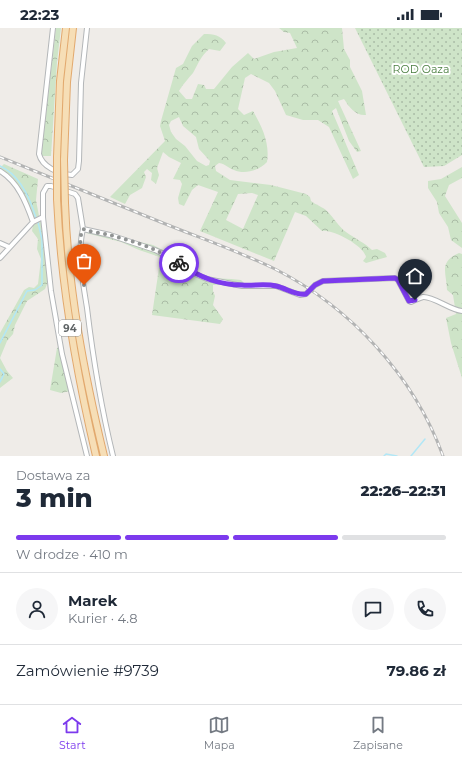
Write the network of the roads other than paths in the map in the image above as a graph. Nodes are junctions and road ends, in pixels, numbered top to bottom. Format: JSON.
{"nodes":[{"id":1,"x":53,"y":28,"type":"edge"},
{"id":2,"x":66,"y":28,"type":"edge"},
{"id":3,"x":73,"y":28,"type":"edge"},
{"id":4,"x":88,"y":28,"type":"edge"},
{"id":5,"x":0,"y":171,"type":"edge"},
{"id":6,"x":43,"y":217,"type":"junction"},
{"id":7,"x":33,"y":222,"type":"junction"},
{"id":8,"x":83,"y":229,"type":"junction"},
{"id":9,"x":0,"y":243,"type":"edge"},
{"id":10,"x":9,"y":247,"type":"junction"},
{"id":11,"x":0,"y":258,"type":"edge"},
{"id":12,"x":462,"y":311,"type":"edge"},
{"id":13,"x":87,"y":456,"type":"edge"},
{"id":14,"x":96,"y":456,"type":"edge"},
{"id":15,"x":104,"y":456,"type":"edge"},
{"id":16,"x":113,"y":456,"type":"edge"}],
"edges":[{"from":1,"to":4,"type":"street"},
{"from":2,"to":14,"type":"main road","number":"94","bridge":true},
{"from":3,"to":15,"type":"main road","number":"94","bridge":true},
{"from":5,"to":7,"type":"street"},
{"from":6,"to":7,"type":"street"},
{"from":6,"to":8,"type":"street"},
{"from":6,"to":13,"type":"street"},
{"from":7,"to":10,"type":"street"},
{"from":8,"to":12,"type":"street"},
{"from":8,"to":16,"type":"street"},
{"from":9,"to":10,"type":"street"},
{"from":10,"to":11,"type":"street"}]}
